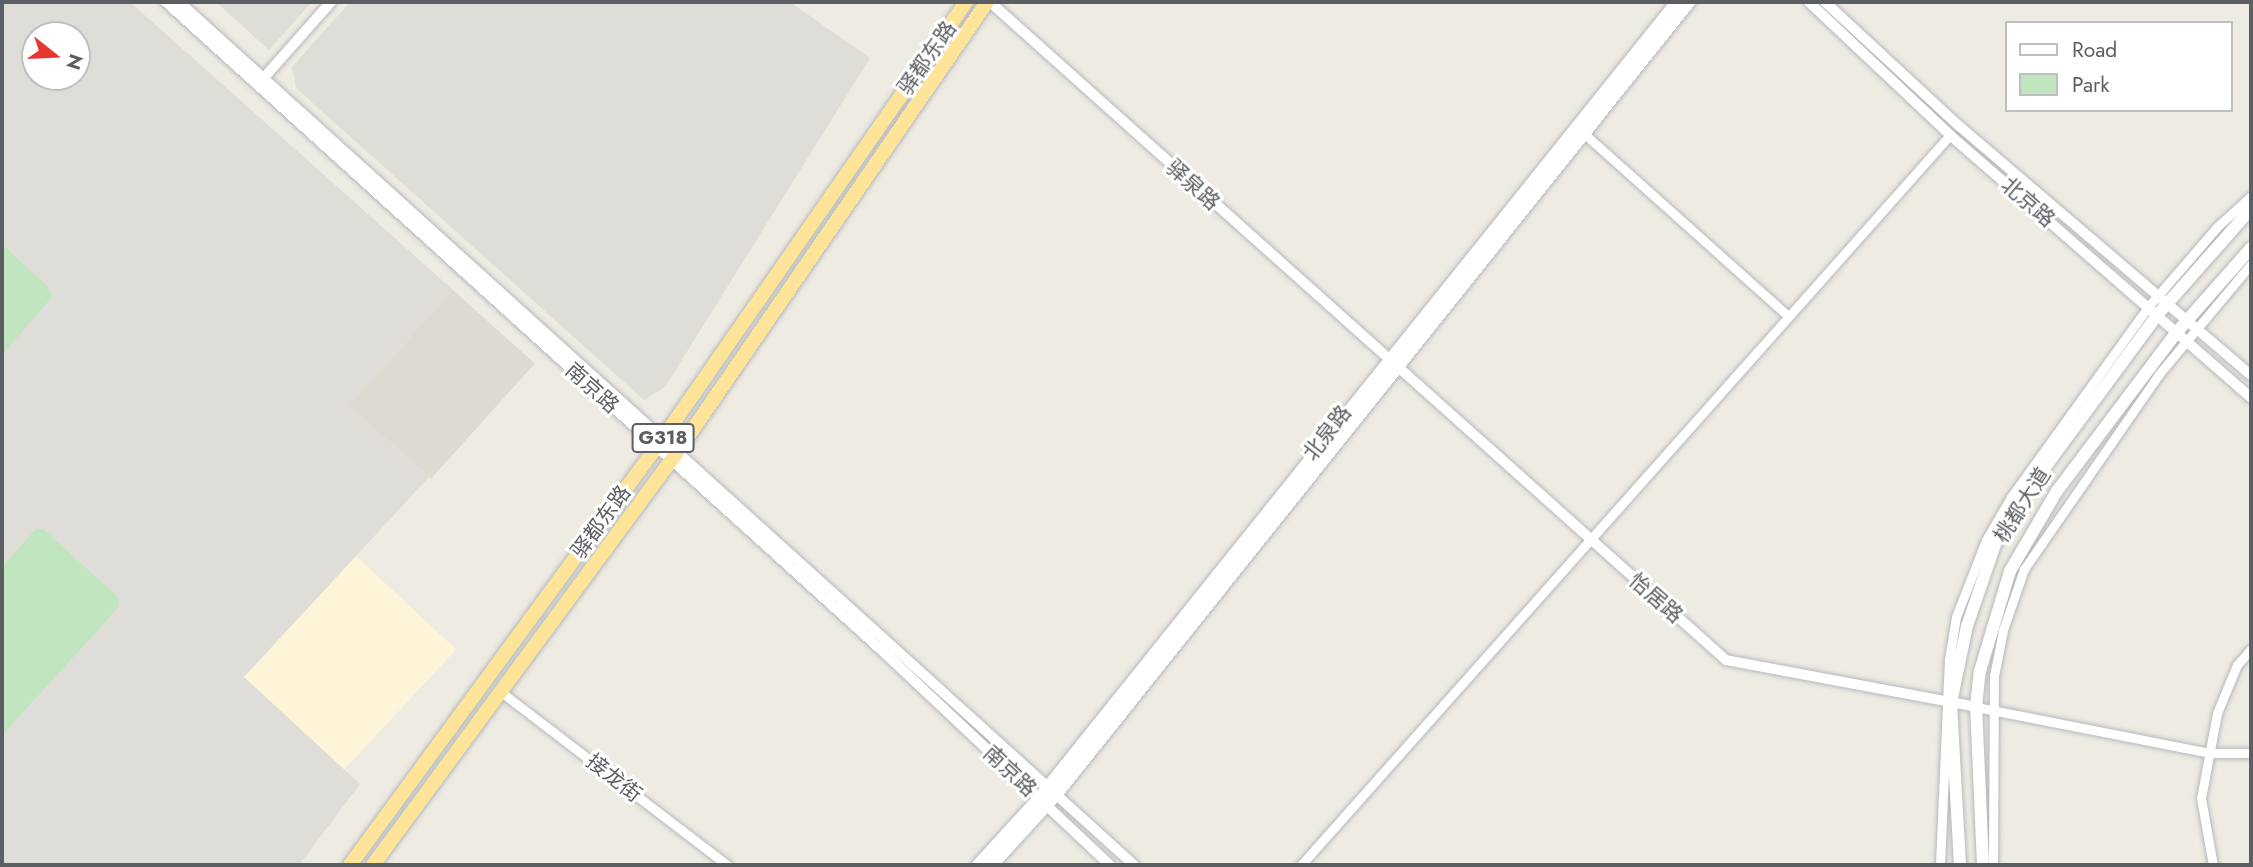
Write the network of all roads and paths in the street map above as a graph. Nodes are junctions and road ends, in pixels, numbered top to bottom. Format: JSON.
{"nodes":[{"id":1,"x":166,"y":2,"type":"edge"},
{"id":2,"x":179,"y":2,"type":"edge"},
{"id":3,"x":331,"y":2,"type":"edge"},
{"id":4,"x":966,"y":2,"type":"edge"},
{"id":5,"x":988,"y":2,"type":"edge"},
{"id":6,"x":1677,"y":2,"type":"edge"},
{"id":7,"x":1689,"y":2,"type":"edge"},
{"id":8,"x":1809,"y":2,"type":"edge"},
{"id":9,"x":1825,"y":2,"type":"edge"},
{"id":10,"x":261,"y":81,"type":"junction"},
{"id":11,"x":1580,"y":130,"type":"junction"},
{"id":12,"x":1950,"y":135,"type":"junction"},
{"id":13,"x":2251,"y":196,"type":"edge"},
{"id":14,"x":2251,"y":209,"type":"edge"},
{"id":15,"x":2251,"y":248,"type":"edge"},
{"id":16,"x":2251,"y":264,"type":"edge"},
{"id":17,"x":2157,"y":305,"type":"junction"},
{"id":18,"x":1788,"y":316,"type":"junction"},
{"id":19,"x":2192,"y":323,"type":"junction"},
{"id":20,"x":2181,"y":336,"type":"junction"},
{"id":21,"x":1391,"y":363,"type":"junction"},
{"id":22,"x":2251,"y":375,"type":"edge"},
{"id":23,"x":2251,"y":398,"type":"edge"},
{"id":24,"x":660,"y":442,"type":"junction"},
{"id":25,"x":675,"y":455,"type":"junction"},
{"id":26,"x":1588,"y":539,"type":"junction"},
{"id":27,"x":2251,"y":649,"type":"edge"},
{"id":28,"x":501,"y":692,"type":"junction"},
{"id":29,"x":1948,"y":703,"type":"junction"},
{"id":30,"x":1976,"y":707,"type":"junction"},
{"id":31,"x":1990,"y":710,"type":"junction"},
{"id":32,"x":2210,"y":752,"type":"junction"},
{"id":33,"x":2251,"y":753,"type":"edge"},
{"id":34,"x":1052,"y":791,"type":"junction"},
{"id":35,"x":1043,"y":802,"type":"junction"},
{"id":36,"x":350,"y":865,"type":"edge"},
{"id":37,"x":373,"y":865,"type":"edge"},
{"id":38,"x":727,"y":865,"type":"edge"},
{"id":39,"x":978,"y":865,"type":"edge"},
{"id":40,"x":992,"y":865,"type":"edge"},
{"id":41,"x":1110,"y":865,"type":"edge"},
{"id":42,"x":1134,"y":865,"type":"edge"},
{"id":43,"x":1301,"y":865,"type":"edge"},
{"id":44,"x":1940,"y":865,"type":"edge"},
{"id":45,"x":1960,"y":865,"type":"edge"},
{"id":46,"x":1983,"y":865,"type":"edge"},
{"id":47,"x":1993,"y":865,"type":"edge"},
{"id":48,"x":2213,"y":865,"type":"edge"}],
"edges":[{"from":1,"to":10,"type":"street"},
{"from":2,"to":10,"type":"street"},
{"from":3,"to":10,"type":"street"},
{"from":4,"to":24,"type":"highway","name":"驿都东路","number":"G318"},
{"from":5,"to":21,"type":"street","name":"驿泉路"},
{"from":5,"to":25,"type":"highway","name":"驿都东路","number":"G318"},
{"from":6,"to":11,"type":"main road","name":"北泉路"},
{"from":7,"to":11,"type":"main road","name":"北泉路"},
{"from":8,"to":12,"type":"street","name":"北京路"},
{"from":9,"to":17,"type":"street","name":"北京路"},
{"from":10,"to":24,"type":"street","name":"南京路"},
{"from":11,"to":18,"type":"street"},
{"from":11,"to":21,"type":"main road","name":"北泉路"},
{"from":12,"to":17,"type":"street","name":"北京路"},
{"from":12,"to":18,"type":"street"},
{"from":13,"to":17,"type":"street"},
{"from":14,"to":17,"type":"main road","name":"桃都大道"},
{"from":15,"to":19,"type":"main road","name":"桃都大道"},
{"from":16,"to":19,"type":"street"},
{"from":17,"to":19,"type":"street","name":"北京路"},
{"from":17,"to":20,"type":"street","name":"北京路"},
{"from":17,"to":29,"type":"main road","name":"桃都大道"},
{"from":18,"to":26,"type":"street"},
{"from":19,"to":20,"type":"main road","name":"桃都大道"},
{"from":19,"to":22,"type":"street","name":"北京路"},
{"from":20,"to":23,"type":"street","name":"北京路"},
{"from":20,"to":30,"type":"main road","name":"桃都大道"},
{"from":20,"to":31,"type":"street"},
{"from":21,"to":26,"type":"street","name":"怡居路"},
{"from":21,"to":34,"type":"main road","name":"北泉路"},
{"from":24,"to":25,"type":"street","name":"南京路"},
{"from":24,"to":36,"type":"highway","name":"驿都东路","number":"G318"},
{"from":25,"to":28,"type":"highway","name":"驿都东路","number":"G318"},
{"from":25,"to":34,"type":"street"},
{"from":25,"to":35,"type":"street","name":"南京路"},
{"from":26,"to":29,"type":"street","name":"怡居路"},
{"from":26,"to":43,"type":"street"},
{"from":27,"to":32,"type":"street"},
{"from":28,"to":37,"type":"highway","name":"驿都东路","number":"G318"},
{"from":28,"to":38,"type":"street","name":"接龙街"},
{"from":29,"to":30,"type":"street","name":"怡居路"},
{"from":29,"to":44,"type":"street"},
{"from":29,"to":45,"type":"main road","name":"桃都大道"},
{"from":30,"to":31,"type":"street"},
{"from":30,"to":46,"type":"main road","name":"桃都大道"},
{"from":31,"to":32,"type":"street"},
{"from":31,"to":47,"type":"street"},
{"from":32,"to":33,"type":"street"},
{"from":32,"to":48,"type":"street"},
{"from":34,"to":35,"type":"main road","name":"北泉路"},
{"from":34,"to":42,"type":"street"},
{"from":35,"to":39,"type":"main road","name":"北泉路"},
{"from":35,"to":40,"type":"main road","name":"北泉路"},
{"from":35,"to":41,"type":"street","name":"南京路"}]}
